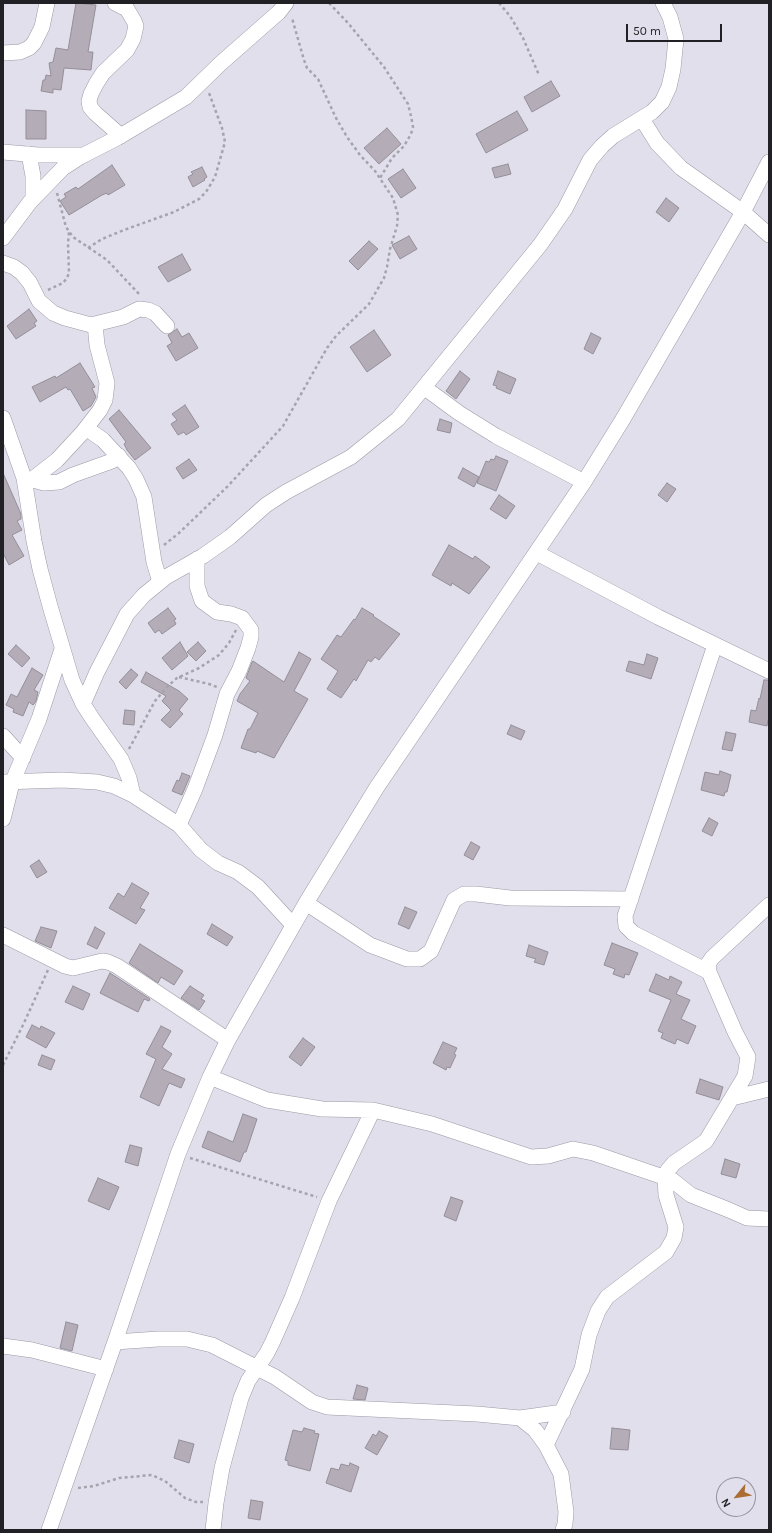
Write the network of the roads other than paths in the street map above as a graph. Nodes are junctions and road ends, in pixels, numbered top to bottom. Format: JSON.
{"nodes":[{"id":1,"x":47,"y":3,"type":"edge"},
{"id":2,"x":115,"y":3,"type":"edge"},
{"id":3,"x":286,"y":3,"type":"edge"},
{"id":4,"x":664,"y":3,"type":"edge"},
{"id":5,"x":3,"y":53,"type":"edge"},
{"id":6,"x":642,"y":119,"type":"junction"},
{"id":7,"x":121,"y":136,"type":"junction"},
{"id":8,"x":3,"y":152,"type":"edge"},
{"id":9,"x":29,"y":154,"type":"junction"},
{"id":10,"x":84,"y":155,"type":"junction"},
{"id":11,"x":769,"y":162,"type":"edge"},
{"id":12,"x":33,"y":199,"type":"junction"},
{"id":13,"x":743,"y":212,"type":"junction"},
{"id":14,"x":769,"y":235,"type":"edge"},
{"id":15,"x":3,"y":238,"type":"edge"},
{"id":16,"x":3,"y":263,"type":"edge"},
{"id":17,"x":95,"y":324,"type":"junction"},
{"id":18,"x":167,"y":326,"type":"dead end"},
{"id":19,"x":424,"y":388,"type":"junction"},
{"id":20,"x":3,"y":418,"type":"edge"},
{"id":21,"x":86,"y":428,"type":"junction"},
{"id":22,"x":119,"y":456,"type":"junction"},
{"id":23,"x":29,"y":482,"type":"junction"},
{"id":24,"x":584,"y":482,"type":"junction"},
{"id":25,"x":537,"y":554,"type":"junction"},
{"id":26,"x":197,"y":560,"type":"junction"},
{"id":27,"x":160,"y":582,"type":"junction"},
{"id":28,"x":715,"y":645,"type":"junction"},
{"id":29,"x":62,"y":649,"type":"junction"},
{"id":30,"x":769,"y":671,"type":"edge"},
{"id":31,"x":83,"y":704,"type":"junction"},
{"id":32,"x":3,"y":736,"type":"edge"},
{"id":33,"x":22,"y":758,"type":"junction"},
{"id":34,"x":7,"y":782,"type":"edge"},
{"id":35,"x":133,"y":794,"type":"junction"},
{"id":36,"x":3,"y":819,"type":"edge"},
{"id":37,"x":179,"y":825,"type":"junction"},
{"id":38,"x":631,"y":899,"type":"junction"},
{"id":39,"x":306,"y":902,"type":"junction"},
{"id":40,"x":769,"y":905,"type":"edge"},
{"id":41,"x":293,"y":925,"type":"junction"},
{"id":42,"x":3,"y":935,"type":"edge"},
{"id":43,"x":709,"y":972,"type":"junction"},
{"id":44,"x":228,"y":1040,"type":"junction"},
{"id":45,"x":210,"y":1077,"type":"junction"},
{"id":46,"x":769,"y":1089,"type":"edge"},
{"id":47,"x":732,"y":1098,"type":"junction"},
{"id":48,"x":373,"y":1110,"type":"junction"},
{"id":49,"x":665,"y":1178,"type":"junction"},
{"id":50,"x":769,"y":1219,"type":"edge"},
{"id":51,"x":115,"y":1342,"type":"junction"},
{"id":52,"x":3,"y":1346,"type":"edge"},
{"id":53,"x":257,"y":1367,"type":"junction"},
{"id":54,"x":106,"y":1369,"type":"junction"},
{"id":55,"x":563,"y":1412,"type":"junction"},
{"id":56,"x":520,"y":1418,"type":"junction"},
{"id":57,"x":546,"y":1445,"type":"junction"},
{"id":58,"x":49,"y":1530,"type":"edge"},
{"id":59,"x":213,"y":1530,"type":"edge"},
{"id":60,"x":563,"y":1530,"type":"edge"}],
"edges":[{"from":1,"to":5,"type":"street"},
{"from":2,"to":7,"type":"street"},
{"from":3,"to":7,"type":"street"},
{"from":4,"to":6,"type":"street"},
{"from":6,"to":13,"type":"street"},
{"from":6,"to":19,"type":"street"},
{"from":7,"to":10,"type":"street"},
{"from":8,"to":9,"type":"street"},
{"from":9,"to":10,"type":"street"},
{"from":9,"to":12,"type":"street"},
{"from":10,"to":12,"type":"street"},
{"from":11,"to":13,"type":"street"},
{"from":12,"to":15,"type":"street"},
{"from":13,"to":14,"type":"street"},
{"from":13,"to":24,"type":"street"},
{"from":16,"to":17,"type":"street"},
{"from":17,"to":18,"type":"street"},
{"from":17,"to":21,"type":"street"},
{"from":19,"to":24,"type":"street"},
{"from":19,"to":26,"type":"street"},
{"from":20,"to":23,"type":"street"},
{"from":21,"to":22,"type":"street"},
{"from":21,"to":23,"type":"street"},
{"from":22,"to":23,"type":"street"},
{"from":22,"to":27,"type":"street"},
{"from":23,"to":29,"type":"street"},
{"from":24,"to":25,"type":"street"},
{"from":25,"to":28,"type":"street"},
{"from":25,"to":39,"type":"street"},
{"from":26,"to":27,"type":"street"},
{"from":26,"to":37,"type":"street"},
{"from":27,"to":31,"type":"street"},
{"from":28,"to":30,"type":"street"},
{"from":28,"to":38,"type":"street"},
{"from":29,"to":31,"type":"street"},
{"from":29,"to":33,"type":"street"},
{"from":31,"to":35,"type":"street"},
{"from":32,"to":33,"type":"street"},
{"from":33,"to":34,"type":"street"},
{"from":34,"to":35,"type":"street"},
{"from":34,"to":36,"type":"street"},
{"from":35,"to":37,"type":"street"},
{"from":37,"to":41,"type":"street"},
{"from":38,"to":39,"type":"street"},
{"from":38,"to":43,"type":"street"},
{"from":39,"to":41,"type":"street"},
{"from":40,"to":43,"type":"street"},
{"from":41,"to":44,"type":"street"},
{"from":42,"to":44,"type":"street"},
{"from":43,"to":47,"type":"street"},
{"from":44,"to":45,"type":"street"},
{"from":45,"to":48,"type":"street"},
{"from":45,"to":51,"type":"street"},
{"from":46,"to":47,"type":"street"},
{"from":47,"to":49,"type":"street"},
{"from":48,"to":49,"type":"street"},
{"from":48,"to":53,"type":"street"},
{"from":49,"to":50,"type":"street"},
{"from":49,"to":55,"type":"street"},
{"from":51,"to":53,"type":"street"},
{"from":51,"to":54,"type":"street"},
{"from":52,"to":54,"type":"street"},
{"from":53,"to":56,"type":"street"},
{"from":53,"to":59,"type":"street"},
{"from":54,"to":58,"type":"street"},
{"from":55,"to":56,"type":"street"},
{"from":55,"to":57,"type":"street"},
{"from":56,"to":57,"type":"street"},
{"from":57,"to":60,"type":"street"}]}
